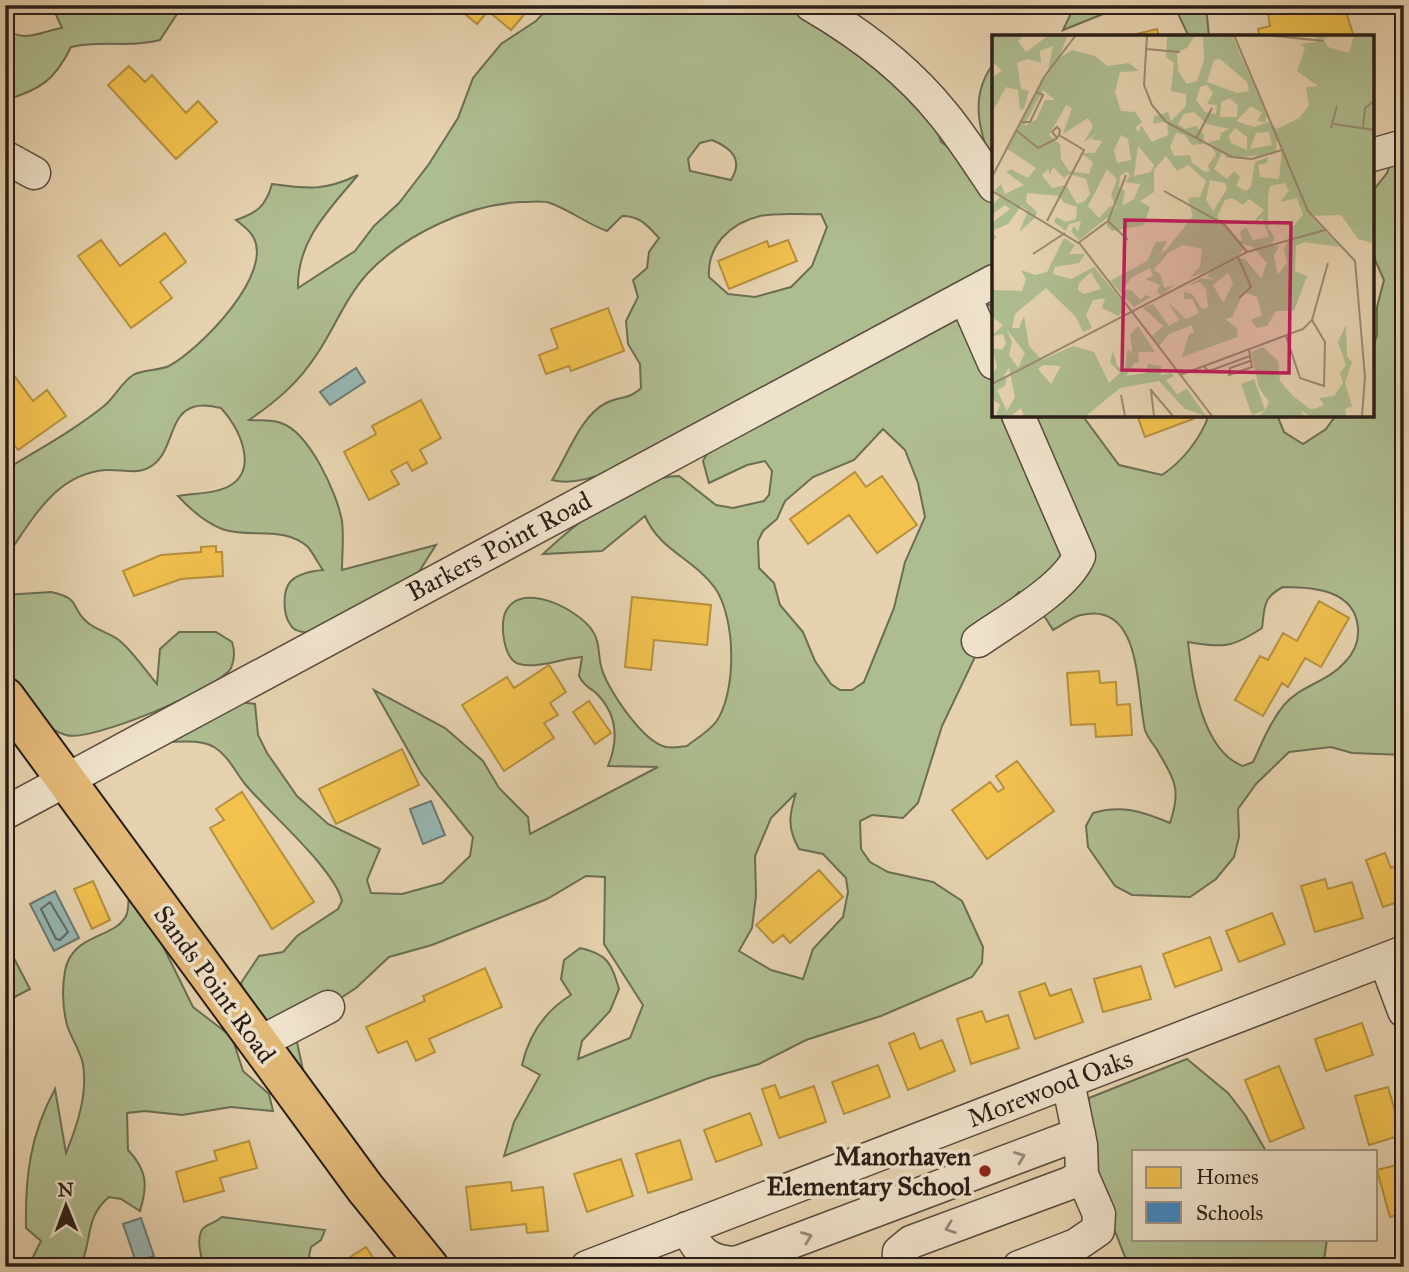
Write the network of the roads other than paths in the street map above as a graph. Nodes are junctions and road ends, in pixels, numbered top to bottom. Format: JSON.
{"nodes":[{"id":1,"x":811,"y":5,"type":"edge"},
{"id":2,"x":1404,"y":146,"type":"edge"},
{"id":3,"x":1374,"y":154,"type":"edge"},
{"id":4,"x":5,"y":157,"type":"edge"},
{"id":5,"x":34,"y":173,"type":"dead end"},
{"id":6,"x":992,"y":183,"type":"edge"},
{"id":7,"x":992,"y":282,"type":"edge"},
{"id":8,"x":965,"y":297,"type":"junction"},
{"id":9,"x":992,"y":358,"type":"edge"},
{"id":10,"x":1018,"y":416,"type":"edge"},
{"id":11,"x":978,"y":641,"type":"dead end"},
{"id":12,"x":5,"y":697,"type":"edge"},
{"id":13,"x":66,"y":780,"type":"junction"},
{"id":14,"x":5,"y":813,"type":"edge"},
{"id":15,"x":1394,"y":956,"type":"edge"},
{"id":16,"x":328,"y":1007,"type":"dead end"},
{"id":17,"x":1404,"y":1011,"type":"edge"},
{"id":18,"x":259,"y":1043,"type":"junction"},
{"id":19,"x":1068,"y":1082,"type":"junction"},
{"id":20,"x":1079,"y":1134,"type":"junction"},
{"id":21,"x":1082,"y":1175,"type":"junction"},
{"id":22,"x":822,"y":1176,"type":"junction"},
{"id":23,"x":841,"y":1225,"type":"junction"},
{"id":24,"x":687,"y":1228,"type":"junction"},
{"id":25,"x":617,"y":1259,"type":"edge"},
{"id":26,"x":429,"y":1267,"type":"edge"},
{"id":27,"x":587,"y":1267,"type":"edge"},
{"id":28,"x":898,"y":1267,"type":"edge"},
{"id":29,"x":1019,"y":1267,"type":"edge"}],
"edges":[{"from":1,"to":6,"type":"street"},
{"from":2,"to":3,"type":"street"},
{"from":4,"to":5,"type":"street"},
{"from":7,"to":8,"type":"street","name":"Barkers Point Road"},
{"from":8,"to":9,"type":"street"},
{"from":8,"to":13,"type":"street","name":"Barkers Point Road"},
{"from":10,"to":11,"type":"street"},
{"from":12,"to":13,"type":"main road","name":"Sands Point Road"},
{"from":13,"to":14,"type":"street","name":"Barkers Point Road"},
{"from":13,"to":18,"type":"main road","name":"Sands Point Road"},
{"from":15,"to":17,"type":"street","name":"Morewood Oaks"},
{"from":15,"to":19,"type":"street","name":"Morewood Oaks"},
{"from":16,"to":18,"type":"street"},
{"from":18,"to":26,"type":"main road","name":"Sands Point Road"},
{"from":19,"to":20,"type":"street"},
{"from":19,"to":22,"type":"street","name":"Morewood Oaks"},
{"from":20,"to":21,"type":"street"},
{"from":23,"to":20,"type":"street","one_way":true},
{"from":21,"to":28,"type":"street","one_way":true},
{"from":21,"to":29,"type":"street"},
{"from":22,"to":23,"type":"street"},
{"from":22,"to":24,"type":"street","name":"Morewood Oaks"},
{"from":24,"to":23,"type":"street","one_way":true},
{"from":24,"to":25,"type":"street","name":"Morewood Oaks"},
{"from":25,"to":27,"type":"street","name":"Morewood Oaks"}]}
